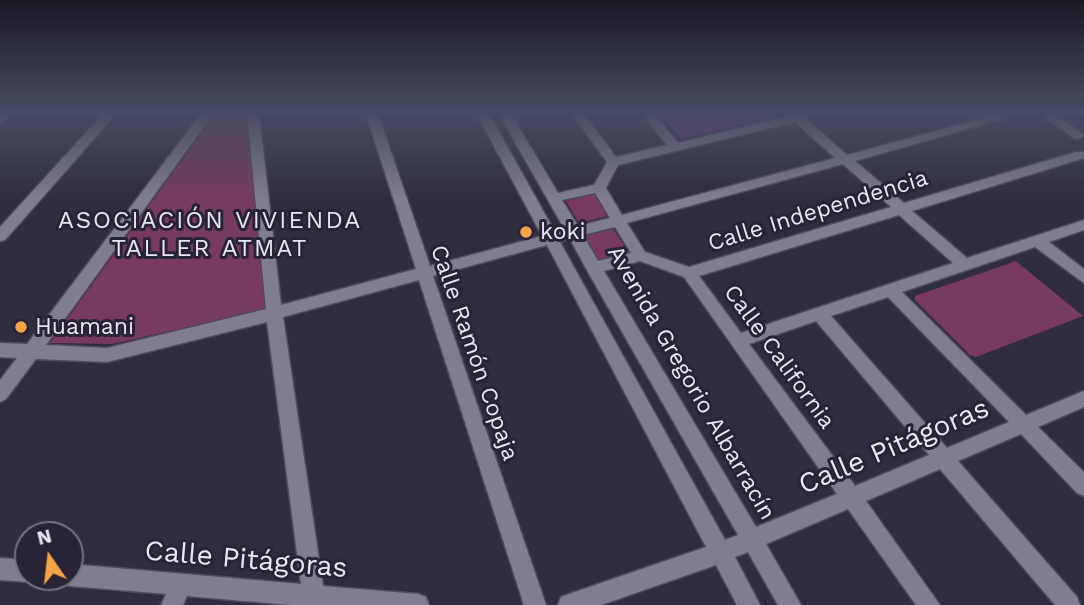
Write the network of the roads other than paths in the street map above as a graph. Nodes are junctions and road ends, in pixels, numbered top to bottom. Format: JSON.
{"nodes":[{"id":1,"x":85,"y":142,"type":"edge"},
{"id":2,"x":187,"y":142,"type":"edge"},
{"id":3,"x":256,"y":142,"type":"edge"},
{"id":4,"x":381,"y":142,"type":"edge"},
{"id":5,"x":498,"y":142,"type":"edge"},
{"id":6,"x":521,"y":142,"type":"edge"},
{"id":7,"x":599,"y":142,"type":"edge"},
{"id":8,"x":671,"y":142,"type":"edge"},
{"id":9,"x":693,"y":142,"type":"edge"},
{"id":10,"x":826,"y":142,"type":"edge"},
{"id":11,"x":910,"y":142,"type":"edge"},
{"id":12,"x":675,"y":147,"type":"junction"},
{"id":13,"x":1082,"y":156,"type":"edge"},
{"id":14,"x":844,"y":160,"type":"junction"},
{"id":15,"x":613,"y":162,"type":"junction"},
{"id":16,"x":599,"y":188,"type":"junction"},
{"id":17,"x":553,"y":198,"type":"junction"},
{"id":18,"x":904,"y":210,"type":"junction"},
{"id":19,"x":618,"y":220,"type":"junction"},
{"id":20,"x":1084,"y":225,"type":"edge"},
{"id":21,"x":573,"y":232,"type":"junction"},
{"id":22,"x":0,"y":236,"type":"edge"},
{"id":23,"x":550,"y":238,"type":"junction"},
{"id":24,"x":1038,"y":241,"type":"junction"},
{"id":25,"x":640,"y":256,"type":"junction"},
{"id":26,"x":965,"y":265,"type":"junction"},
{"id":27,"x":593,"y":268,"type":"junction"},
{"id":28,"x":422,"y":272,"type":"junction"},
{"id":29,"x":689,"y":273,"type":"junction"},
{"id":30,"x":1084,"y":277,"type":"edge"},
{"id":31,"x":891,"y":290,"type":"junction"},
{"id":32,"x":274,"y":314,"type":"junction"},
{"id":33,"x":820,"y":314,"type":"junction"},
{"id":34,"x":737,"y":341,"type":"junction"},
{"id":35,"x":0,"y":350,"type":"edge"},
{"id":36,"x":29,"y":353,"type":"junction"},
{"id":37,"x":0,"y":394,"type":"edge"},
{"id":38,"x":1084,"y":399,"type":"edge"},
{"id":39,"x":1023,"y":424,"type":"junction"},
{"id":40,"x":944,"y":458,"type":"junction"},
{"id":41,"x":1084,"y":486,"type":"edge"},
{"id":42,"x":849,"y":498,"type":"junction"},
{"id":43,"x":751,"y":540,"type":"junction"},
{"id":44,"x":720,"y":553,"type":"junction"},
{"id":45,"x":84,"y":578,"type":"edge"},
{"id":46,"x":177,"y":595,"type":"edge"},
{"id":47,"x":314,"y":596,"type":"junction"},
{"id":48,"x":418,"y":605,"type":"edge"},
{"id":49,"x":536,"y":605,"type":"edge"},
{"id":50,"x":569,"y":605,"type":"edge"},
{"id":51,"x":749,"y":605,"type":"edge"},
{"id":52,"x":789,"y":605,"type":"edge"},
{"id":53,"x":929,"y":605,"type":"edge"},
{"id":54,"x":1069,"y":605,"type":"edge"}],
"edges":[{"from":1,"to":22,"type":"street"},
{"from":2,"to":36,"type":"street"},
{"from":3,"to":32,"type":"street"},
{"from":4,"to":28,"type":"street","name":"Calle Ramón Copaja"},
{"from":5,"to":23,"type":"street"},
{"from":6,"to":17,"type":"street","name":"Avenida Gregorio Albarracín"},
{"from":7,"to":15,"type":"street"},
{"from":8,"to":12,"type":"street"},
{"from":9,"to":12,"type":"street"},
{"from":10,"to":14,"type":"street"},
{"from":11,"to":14,"type":"street"},
{"from":12,"to":15,"type":"street"},
{"from":13,"to":18,"type":"street","name":"Calle Independencia"},
{"from":14,"to":18,"type":"street"},
{"from":14,"to":19,"type":"street"},
{"from":15,"to":16,"type":"street"},
{"from":16,"to":17,"type":"street"},
{"from":16,"to":19,"type":"street"},
{"from":17,"to":21,"type":"street","name":"Avenida Gregorio Albarracín"},
{"from":18,"to":26,"type":"street"},
{"from":18,"to":29,"type":"street","name":"Calle Independencia"},
{"from":19,"to":21,"type":"street"},
{"from":19,"to":25,"type":"street"},
{"from":20,"to":24,"type":"street"},
{"from":21,"to":23,"type":"street"},
{"from":21,"to":27,"type":"street","name":"Avenida Gregorio Albarracín"},
{"from":23,"to":28,"type":"street"},
{"from":23,"to":44,"type":"street"},
{"from":24,"to":26,"type":"street"},
{"from":24,"to":30,"type":"street"},
{"from":25,"to":27,"type":"street"},
{"from":25,"to":29,"type":"street"},
{"from":26,"to":31,"type":"street"},
{"from":27,"to":43,"type":"street","name":"Avenida Gregorio Albarracín"},
{"from":28,"to":32,"type":"street"},
{"from":28,"to":49,"type":"street","name":"Calle Ramón Copaja"},
{"from":29,"to":34,"type":"street","name":"Calle California"},
{"from":31,"to":33,"type":"street"},
{"from":31,"to":39,"type":"street"},
{"from":32,"to":36,"type":"street"},
{"from":32,"to":47,"type":"street"},
{"from":33,"to":34,"type":"street"},
{"from":33,"to":40,"type":"street"},
{"from":34,"to":42,"type":"street","name":"Calle California"},
{"from":35,"to":36,"type":"street"},
{"from":36,"to":37,"type":"street"},
{"from":38,"to":39,"type":"street","name":"Calle Pitágoras"},
{"from":39,"to":40,"type":"street","name":"Calle Pitágoras"},
{"from":39,"to":41,"type":"street"},
{"from":40,"to":42,"type":"street","name":"Calle Pitágoras"},
{"from":40,"to":54,"type":"street"},
{"from":42,"to":43,"type":"street","name":"Calle Pitágoras"},
{"from":42,"to":53,"type":"street","name":"Calle California"},
{"from":43,"to":44,"type":"street","name":"Calle Pitágoras"},
{"from":43,"to":52,"type":"street","name":"Avenida Gregorio Albarracín"},
{"from":44,"to":50,"type":"street","name":"Calle Pitágoras"},
{"from":44,"to":51,"type":"street"},
{"from":45,"to":46,"type":"street","name":"Calle Pitágoras"},
{"from":46,"to":47,"type":"street","name":"Calle Pitágoras"},
{"from":47,"to":48,"type":"street","name":"Calle Pitágoras"}]}
